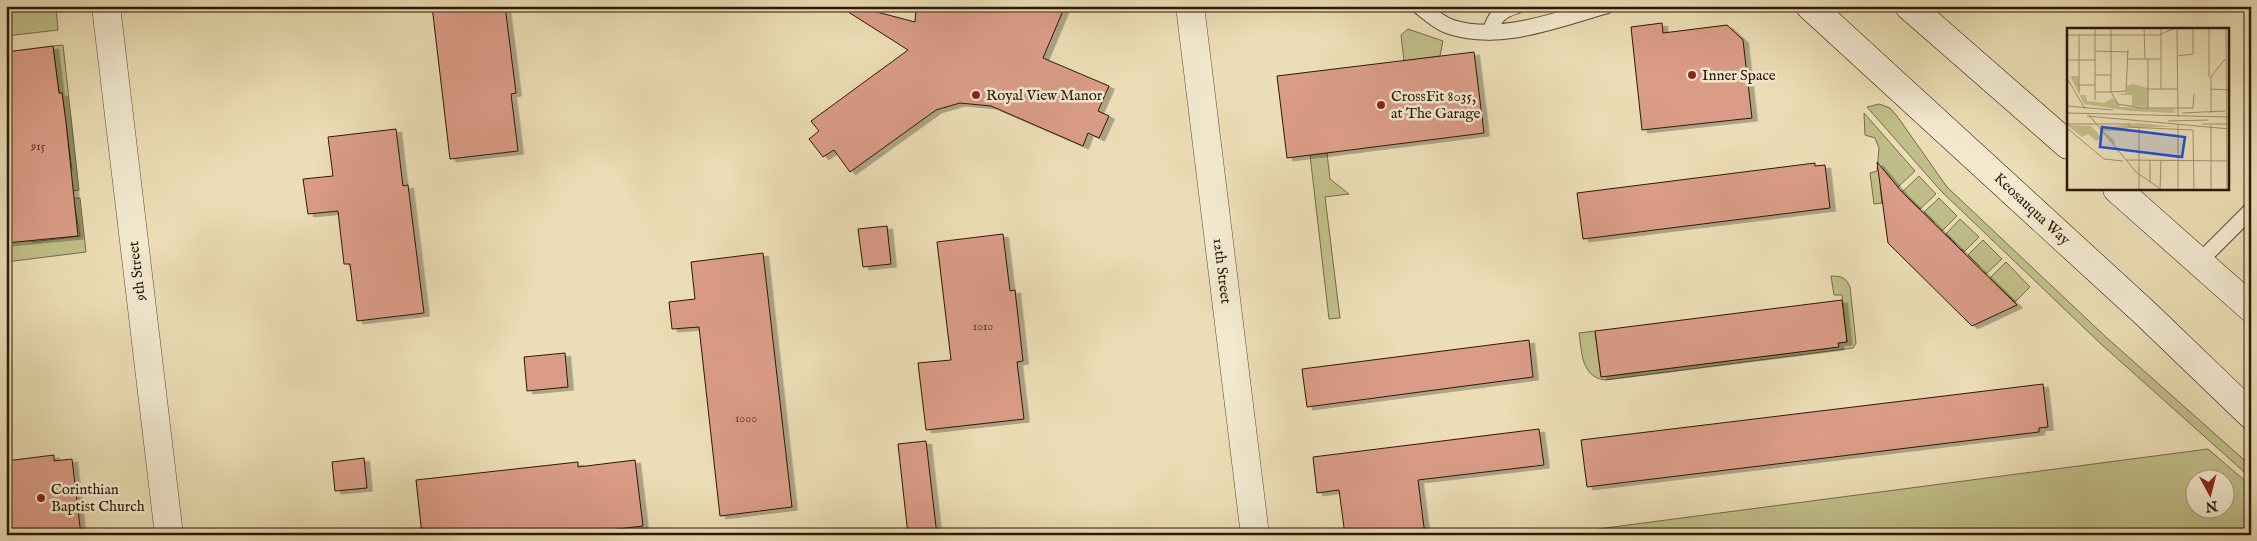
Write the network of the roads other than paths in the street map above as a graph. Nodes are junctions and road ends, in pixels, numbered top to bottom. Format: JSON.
{"nodes":[{"id":1,"x":106,"y":6,"type":"edge"},
{"id":2,"x":1190,"y":6,"type":"edge"},
{"id":3,"x":1419,"y":6,"type":"edge"},
{"id":4,"x":1516,"y":6,"type":"edge"},
{"id":5,"x":1606,"y":6,"type":"edge"},
{"id":6,"x":1810,"y":6,"type":"edge"},
{"id":7,"x":1909,"y":6,"type":"edge"},
{"id":8,"x":1490,"y":32,"type":"junction"},
{"id":9,"x":2067,"y":145,"type":"edge"},
{"id":10,"x":2118,"y":190,"type":"edge"},
{"id":11,"x":2251,"y":210,"type":"edge"},
{"id":12,"x":2199,"y":262,"type":"junction"},
{"id":13,"x":2251,"y":308,"type":"edge"},
{"id":14,"x":2251,"y":415,"type":"edge"},
{"id":15,"x":169,"y":535,"type":"edge"},
{"id":16,"x":1255,"y":535,"type":"edge"}],
"edges":[{"from":1,"to":15,"type":"street","name":"9th Street"},
{"from":2,"to":16,"type":"street","name":"12th Street"},
{"from":3,"to":8,"type":"lane"},
{"from":4,"to":8,"type":"lane"},
{"from":5,"to":8,"type":"lane"},
{"from":6,"to":14,"type":"street","name":"Keosauqua Way"},
{"from":7,"to":9,"type":"street"},
{"from":10,"to":12,"type":"street"},
{"from":11,"to":12,"type":"lane"},
{"from":12,"to":13,"type":"street"}]}
